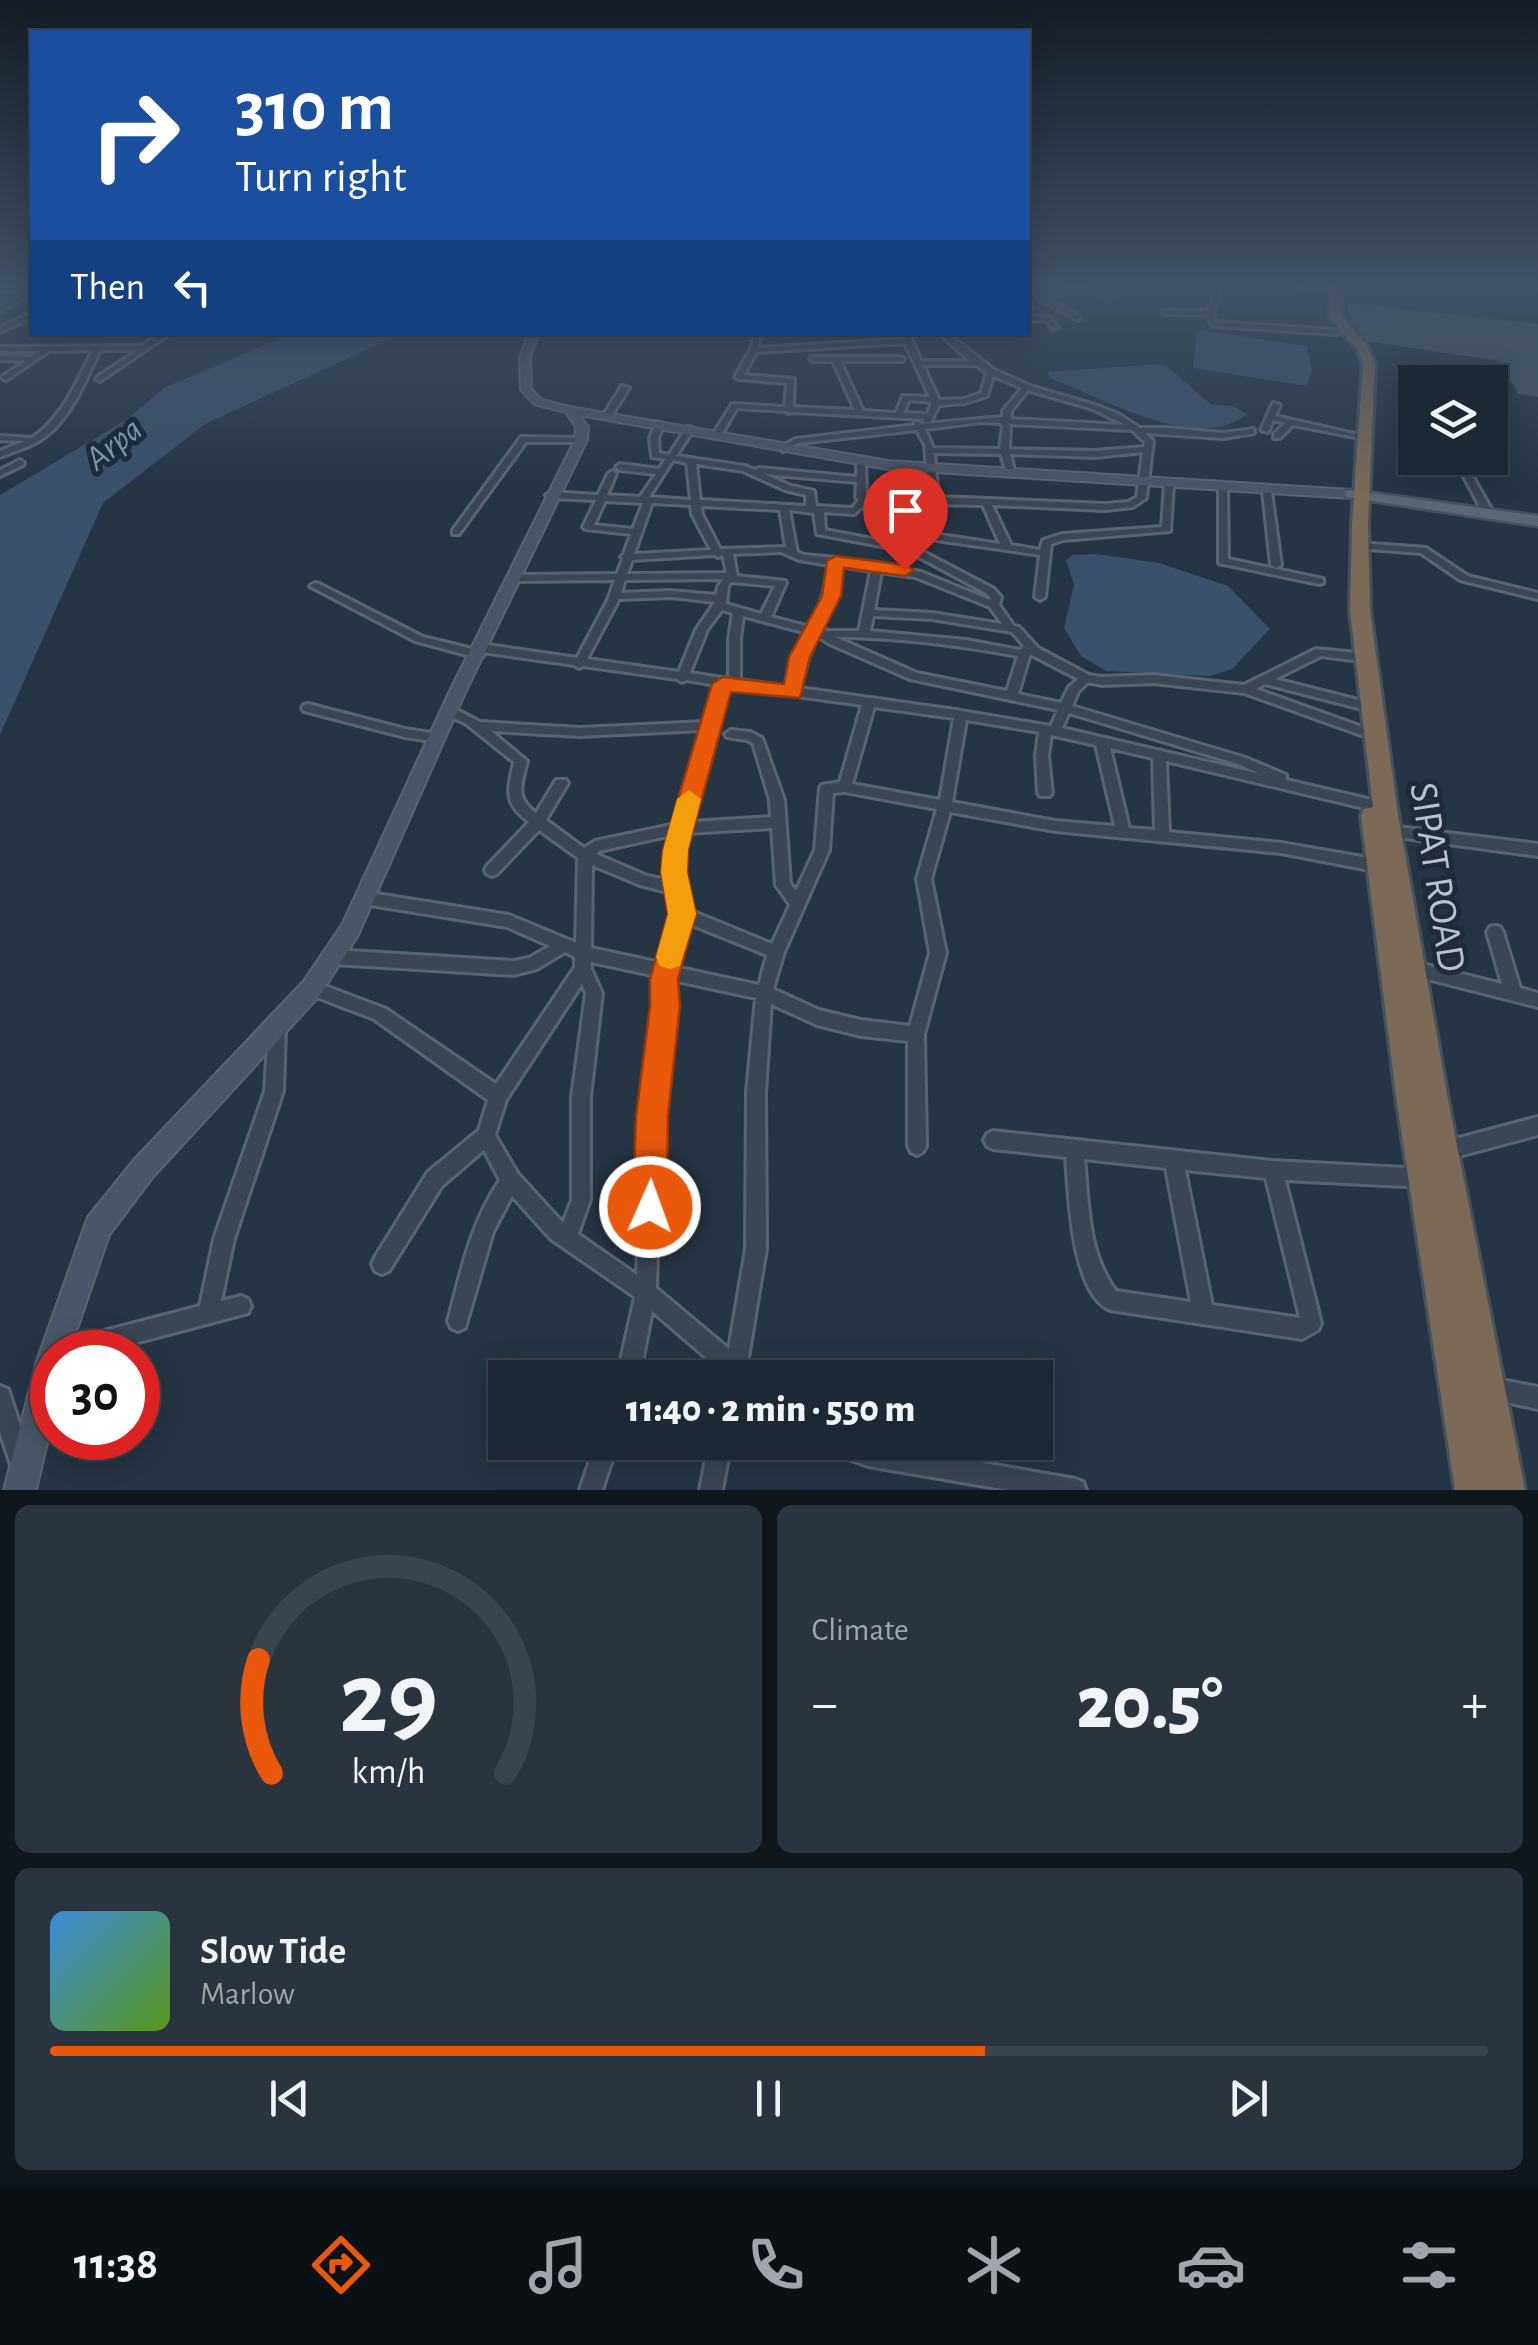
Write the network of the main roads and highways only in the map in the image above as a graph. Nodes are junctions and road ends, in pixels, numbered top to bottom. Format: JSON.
{"nodes":[{"id":1,"x":1354,"y":353,"type":"edge"},
{"id":2,"x":1364,"y":353,"type":"edge"},
{"id":3,"x":1356,"y":494,"type":"junction"},
{"id":4,"x":1538,"y":521,"type":"edge"},
{"id":5,"x":1382,"y":814,"type":"junction"},
{"id":6,"x":1476,"y":1490,"type":"edge"},
{"id":7,"x":1504,"y":1490,"type":"edge"}],
"edges":[{"from":1,"to":3,"type":"highway","name":"SIPAT ROAD"},
{"from":2,"to":3,"type":"highway","name":"SIPAT ROAD"},
{"from":3,"to":4,"type":"main road"},
{"from":3,"to":5,"type":"highway","name":"SIPAT ROAD"},
{"from":3,"to":5,"type":"highway","name":"SIPAT ROAD"},
{"from":5,"to":6,"type":"highway","name":"SIPAT ROAD"},
{"from":5,"to":7,"type":"highway","name":"SIPAT ROAD"}]}
